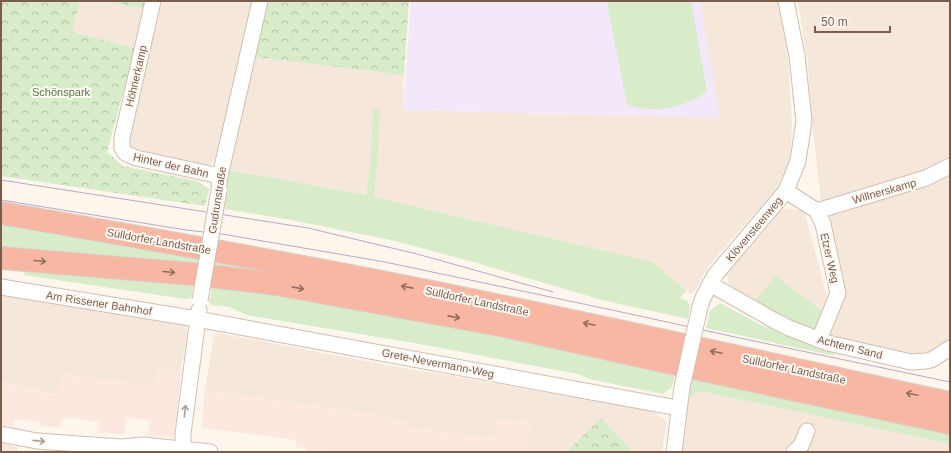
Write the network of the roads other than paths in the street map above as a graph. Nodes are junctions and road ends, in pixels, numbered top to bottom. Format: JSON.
{"nodes":[{"id":1,"x":153,"y":1,"type":"edge"},
{"id":2,"x":260,"y":1,"type":"edge"},
{"id":3,"x":786,"y":1,"type":"edge"},
{"id":4,"x":123,"y":151,"type":"joint"},
{"id":5,"x":950,"y":166,"type":"edge"},
{"id":6,"x":219,"y":183,"type":"junction"},
{"id":7,"x":786,"y":190,"type":"junction"},
{"id":8,"x":817,"y":211,"type":"junction"},
{"id":9,"x":1,"y":214,"type":"edge"},
{"id":10,"x":1,"y":258,"type":"edge"},
{"id":11,"x":710,"y":284,"type":"junction"},
{"id":12,"x":1,"y":288,"type":"edge"},
{"id":13,"x":197,"y":319,"type":"junction"},
{"id":14,"x":819,"y":340,"type":"junction"},
{"id":15,"x":950,"y":348,"type":"edge"},
{"id":16,"x":950,"y":403,"type":"edge"},
{"id":17,"x":678,"y":408,"type":"junction"},
{"id":18,"x":950,"y":423,"type":"edge"},
{"id":19,"x":807,"y":430,"type":"dead end"},
{"id":20,"x":1,"y":434,"type":"edge"},
{"id":21,"x":121,"y":449,"type":"edge"},
{"id":22,"x":185,"y":449,"type":"junction"},
{"id":23,"x":210,"y":452,"type":"edge"},
{"id":24,"x":674,"y":452,"type":"edge"},
{"id":25,"x":794,"y":452,"type":"edge"}],
"edges":[{"from":1,"to":4,"type":"street","name":"Höhnerkamp"},
{"from":2,"to":6,"type":"street","name":"Gudrunstraße"},
{"from":3,"to":7,"type":"street","name":"Klövensteenweg"},
{"from":4,"to":6,"type":"street","name":"Hinter der Bahn"},
{"from":5,"to":8,"type":"street","name":"Willnerskamp"},
{"from":6,"to":13,"type":"street","name":"Gudrunstraße","bridge":true},
{"from":7,"to":8,"type":"street"},
{"from":7,"to":11,"type":"street","name":"Klövensteenweg"},
{"from":8,"to":14,"type":"street","name":"Etzer Weg"},
{"from":16,"to":9,"type":"highway","name":"Sülldorfer Landstraße","one_way":true},
{"from":10,"to":18,"type":"highway","name":"Sülldorfer Landstraße","one_way":true},
{"from":11,"to":14,"type":"street","name":"Achtern Sand"},
{"from":11,"to":17,"type":"street","name":"Klövensteenweg","bridge":true},
{"from":12,"to":13,"type":"street","name":"Am Rissener Bahnhof"},
{"from":13,"to":17,"type":"street","name":"Grete-Nevermann-Weg"},
{"from":22,"to":13,"type":"street","name":"Gudrunstraße","one_way":true},
{"from":14,"to":15,"type":"street","name":"Achtern Sand"},
{"from":17,"to":24,"type":"street","name":"Klövensteenweg"},
{"from":19,"to":25,"type":"street"},
{"from":20,"to":21,"type":"street","one_way":true},
{"from":21,"to":22,"type":"street"},
{"from":22,"to":23,"type":"street"}]}
